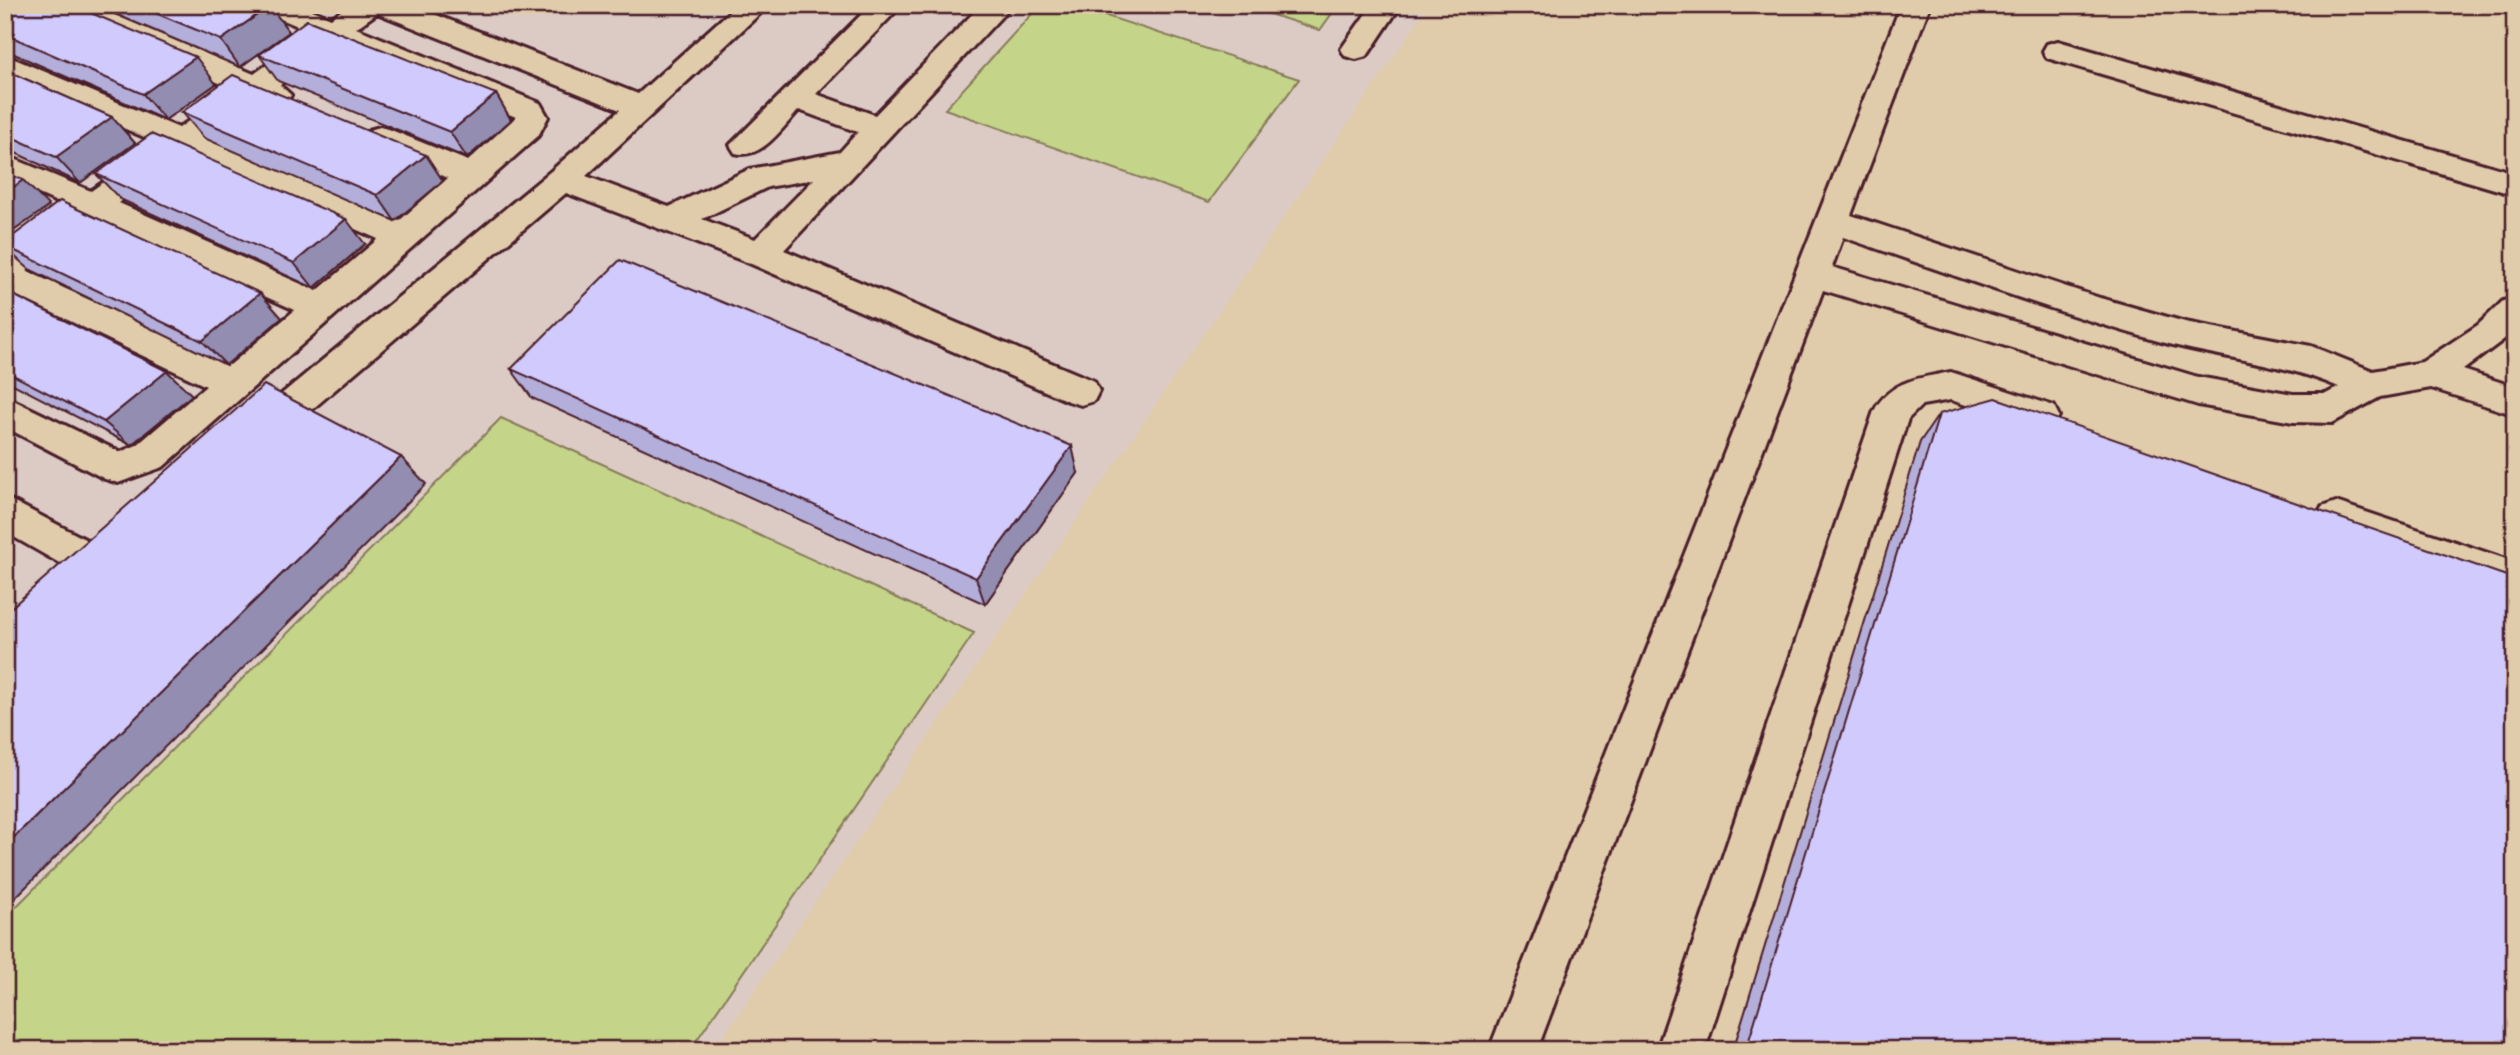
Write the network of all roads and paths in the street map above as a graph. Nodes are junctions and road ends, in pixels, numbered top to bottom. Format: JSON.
{"nodes":[{"id":1,"x":65,"y":5,"type":"edge"},
{"id":2,"x":272,"y":5,"type":"edge"},
{"id":3,"x":369,"y":5,"type":"edge"},
{"id":4,"x":384,"y":5,"type":"edge"},
{"id":5,"x":755,"y":5,"type":"edge"},
{"id":6,"x":888,"y":5,"type":"edge"},
{"id":7,"x":998,"y":5,"type":"edge"},
{"id":8,"x":1387,"y":5,"type":"edge"},
{"id":9,"x":1916,"y":5,"type":"edge"},
{"id":10,"x":335,"y":30,"type":"junction"},
{"id":11,"x":1356,"y":49,"type":"dead end"},
{"id":12,"x":2058,"y":51,"type":"dead end"},
{"id":13,"x":5,"y":65,"type":"edge"},
{"id":14,"x":540,"y":66,"type":"junction"},
{"id":15,"x":257,"y":87,"type":"junction"},
{"id":16,"x":794,"y":97,"type":"junction"},
{"id":17,"x":502,"y":99,"type":"junction"},
{"id":18,"x":642,"y":107,"type":"junction"},
{"id":19,"x":307,"y":108,"type":"edge"},
{"id":20,"x":358,"y":129,"type":"edge"},
{"id":21,"x":880,"y":129,"type":"junction"},
{"id":22,"x":180,"y":143,"type":"junction"},
{"id":23,"x":746,"y":145,"type":"dead end"},
{"id":24,"x":849,"y":161,"type":"junction"},
{"id":25,"x":5,"y":166,"type":"edge"},
{"id":26,"x":471,"y":176,"type":"junction"},
{"id":27,"x":562,"y":178,"type":"junction"},
{"id":28,"x":2515,"y":184,"type":"edge"},
{"id":29,"x":91,"y":207,"type":"junction"},
{"id":30,"x":670,"y":220,"type":"junction"},
{"id":31,"x":1833,"y":221,"type":"junction"},
{"id":32,"x":401,"y":236,"type":"junction"},
{"id":33,"x":761,"y":254,"type":"junction"},
{"id":34,"x":5,"y":272,"type":"edge"},
{"id":35,"x":1815,"y":275,"type":"junction"},
{"id":36,"x":321,"y":307,"type":"junction"},
{"id":37,"x":2515,"y":310,"type":"edge"},
{"id":38,"x":2431,"y":374,"type":"junction"},
{"id":39,"x":236,"y":384,"type":"junction"},
{"id":40,"x":2371,"y":385,"type":"junction"},
{"id":41,"x":1082,"y":391,"type":"dead end"},
{"id":42,"x":2515,"y":401,"type":"edge"},
{"id":43,"x":5,"y":410,"type":"edge"},
{"id":44,"x":2069,"y":426,"type":"edge"},
{"id":45,"x":235,"y":453,"type":"edge"},
{"id":46,"x":2305,"y":507,"type":"edge"},
{"id":47,"x":5,"y":513,"type":"edge"},
{"id":48,"x":2515,"y":579,"type":"edge"},
{"id":49,"x":75,"y":596,"type":"edge"},
{"id":50,"x":1513,"y":1050,"type":"edge"},
{"id":51,"x":1681,"y":1050,"type":"edge"}],
"edges":[{"from":1,"to":15,"type":"street"},
{"from":2,"to":10,"type":"street"},
{"from":3,"to":10,"type":"street"},
{"from":4,"to":14,"type":"street"},
{"from":5,"to":18,"type":"street"},
{"from":6,"to":16,"type":"street"},
{"from":7,"to":21,"type":"street"},
{"from":8,"to":11,"type":"street"},
{"from":9,"to":31,"type":"street"},
{"from":10,"to":15,"type":"street"},
{"from":10,"to":17,"type":"street"},
{"from":12,"to":28,"type":"street"},
{"from":13,"to":22,"type":"street"},
{"from":14,"to":17,"type":"street"},
{"from":14,"to":18,"type":"street"},
{"from":15,"to":19,"type":"street"},
{"from":15,"to":22,"type":"street"},
{"from":16,"to":21,"type":"street"},
{"from":16,"to":23,"type":"street"},
{"from":17,"to":26,"type":"street"},
{"from":18,"to":27,"type":"street"},
{"from":20,"to":26,"type":"street"},
{"from":21,"to":24,"type":"street"},
{"from":22,"to":29,"type":"street"},
{"from":22,"to":32,"type":"street"},
{"from":24,"to":30,"type":"street"},
{"from":24,"to":33,"type":"street"},
{"from":25,"to":29,"type":"street"},
{"from":26,"to":32,"type":"street"},
{"from":27,"to":30,"type":"street"},
{"from":27,"to":45,"type":"street"},
{"from":29,"to":34,"type":"street"},
{"from":29,"to":36,"type":"street"},
{"from":30,"to":33,"type":"street"},
{"from":31,"to":35,"type":"street"},
{"from":31,"to":40,"type":"street"},
{"from":32,"to":36,"type":"street"},
{"from":33,"to":41,"type":"street"},
{"from":34,"to":39,"type":"street"},
{"from":35,"to":40,"type":"street"},
{"from":35,"to":50,"type":"street"},
{"from":36,"to":39,"type":"street"},
{"from":37,"to":38,"type":"street"},
{"from":38,"to":40,"type":"street"},
{"from":38,"to":42,"type":"street"},
{"from":39,"to":43,"type":"street"},
{"from":44,"to":51,"type":"street"},
{"from":46,"to":48,"type":"street"},
{"from":47,"to":49,"type":"street"}]}
